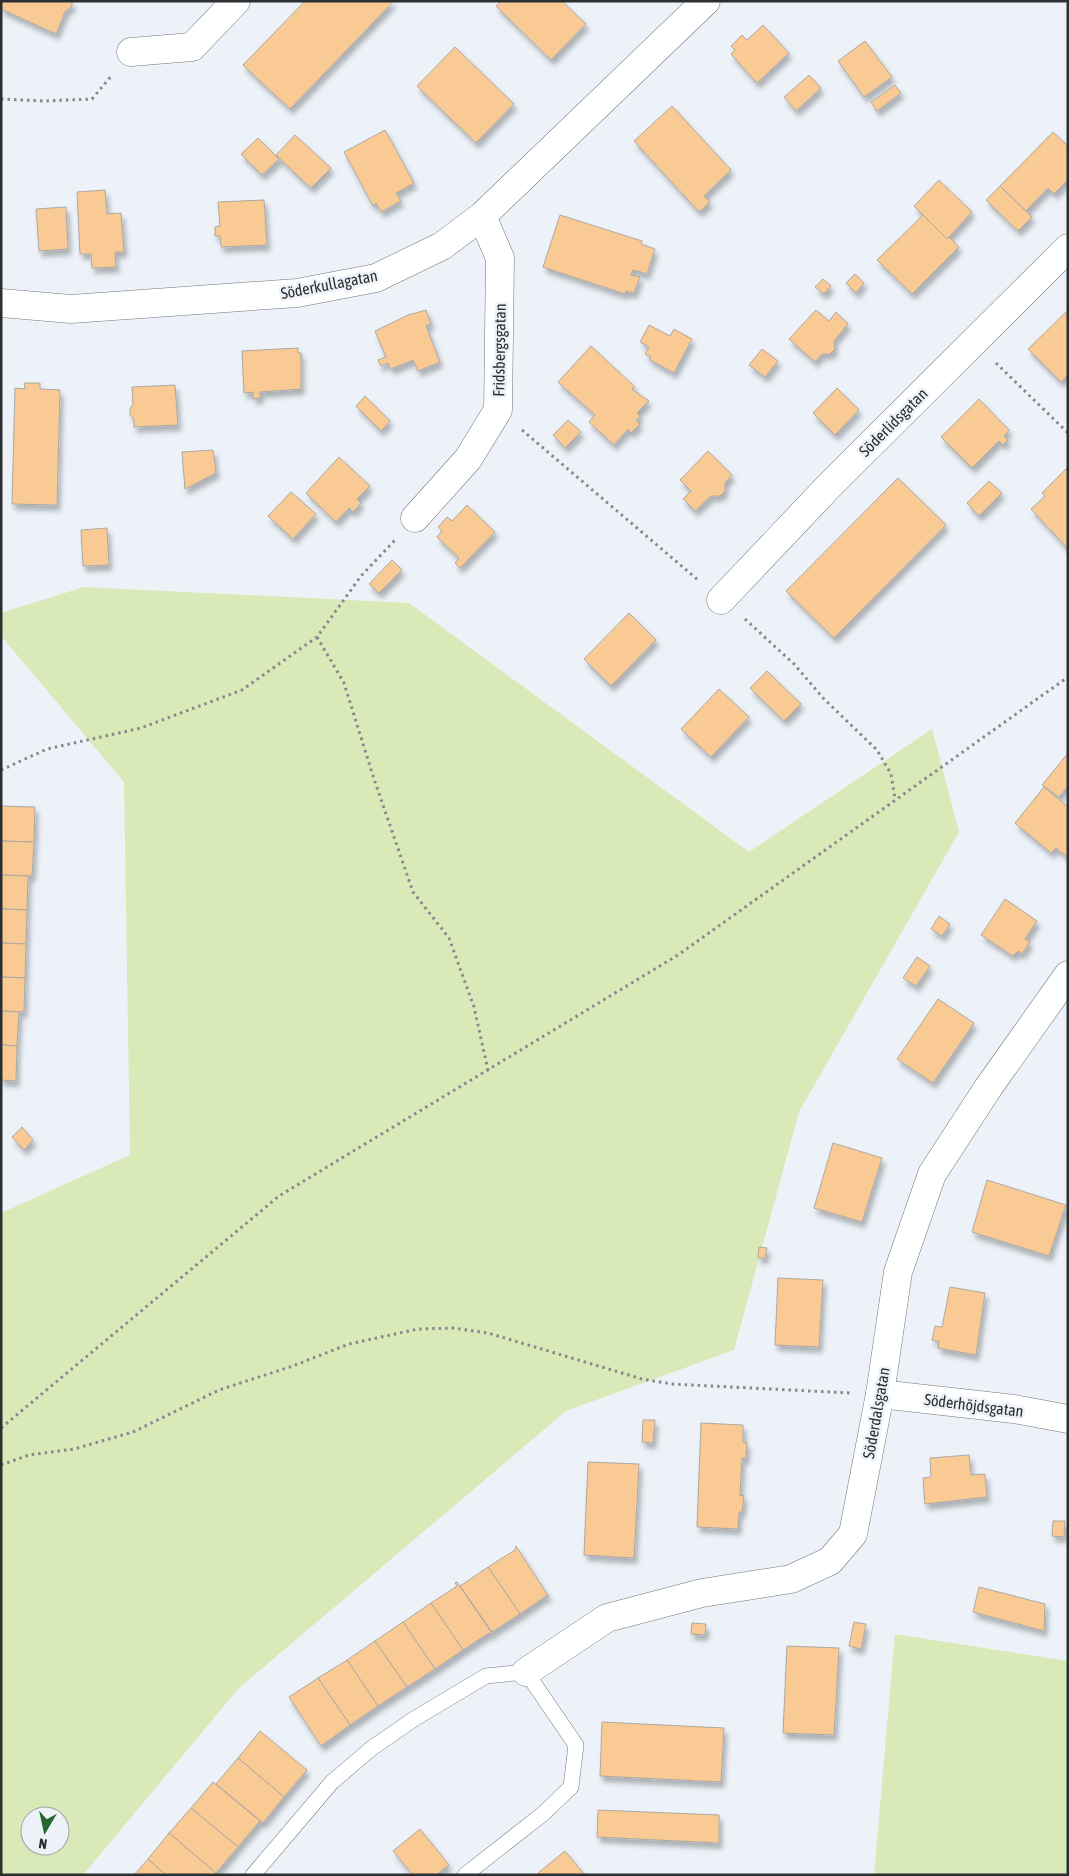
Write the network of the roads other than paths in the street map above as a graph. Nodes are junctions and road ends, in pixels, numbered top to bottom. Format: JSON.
{"nodes":[{"id":1,"x":236,"y":1,"type":"edge"},
{"id":2,"x":706,"y":1,"type":"edge"},
{"id":3,"x":131,"y":52,"type":"road end"},
{"id":4,"x":482,"y":216,"type":"junction"},
{"id":5,"x":1068,"y":248,"type":"edge"},
{"id":6,"x":1,"y":303,"type":"edge"},
{"id":7,"x":415,"y":518,"type":"road end"},
{"id":8,"x":721,"y":600,"type":"road end"},
{"id":9,"x":1068,"y":974,"type":"edge"},
{"id":10,"x":880,"y":1394,"type":"junction"},
{"id":11,"x":1068,"y":1419,"type":"edge"},
{"id":12,"x":526,"y":1672,"type":"junction"},
{"id":13,"x":253,"y":1875,"type":"edge"},
{"id":14,"x":465,"y":1875,"type":"edge"}],
"edges":[{"from":1,"to":3,"type":"street"},
{"from":2,"to":4,"type":"street","name":"Söderkullagatan"},
{"from":4,"to":6,"type":"street","name":"Söderkullagatan"},
{"from":4,"to":7,"type":"street","name":"Fridsbergsgatan"},
{"from":5,"to":8,"type":"street","name":"Söderlidsgatan"},
{"from":9,"to":10,"type":"street","name":"Söderdalsgatan"},
{"from":10,"to":11,"type":"street","name":"Söderhöjdsgatan"},
{"from":10,"to":12,"type":"street","name":"Söderdalsgatan"},
{"from":12,"to":13,"type":"lane"},
{"from":12,"to":14,"type":"lane"}]}
